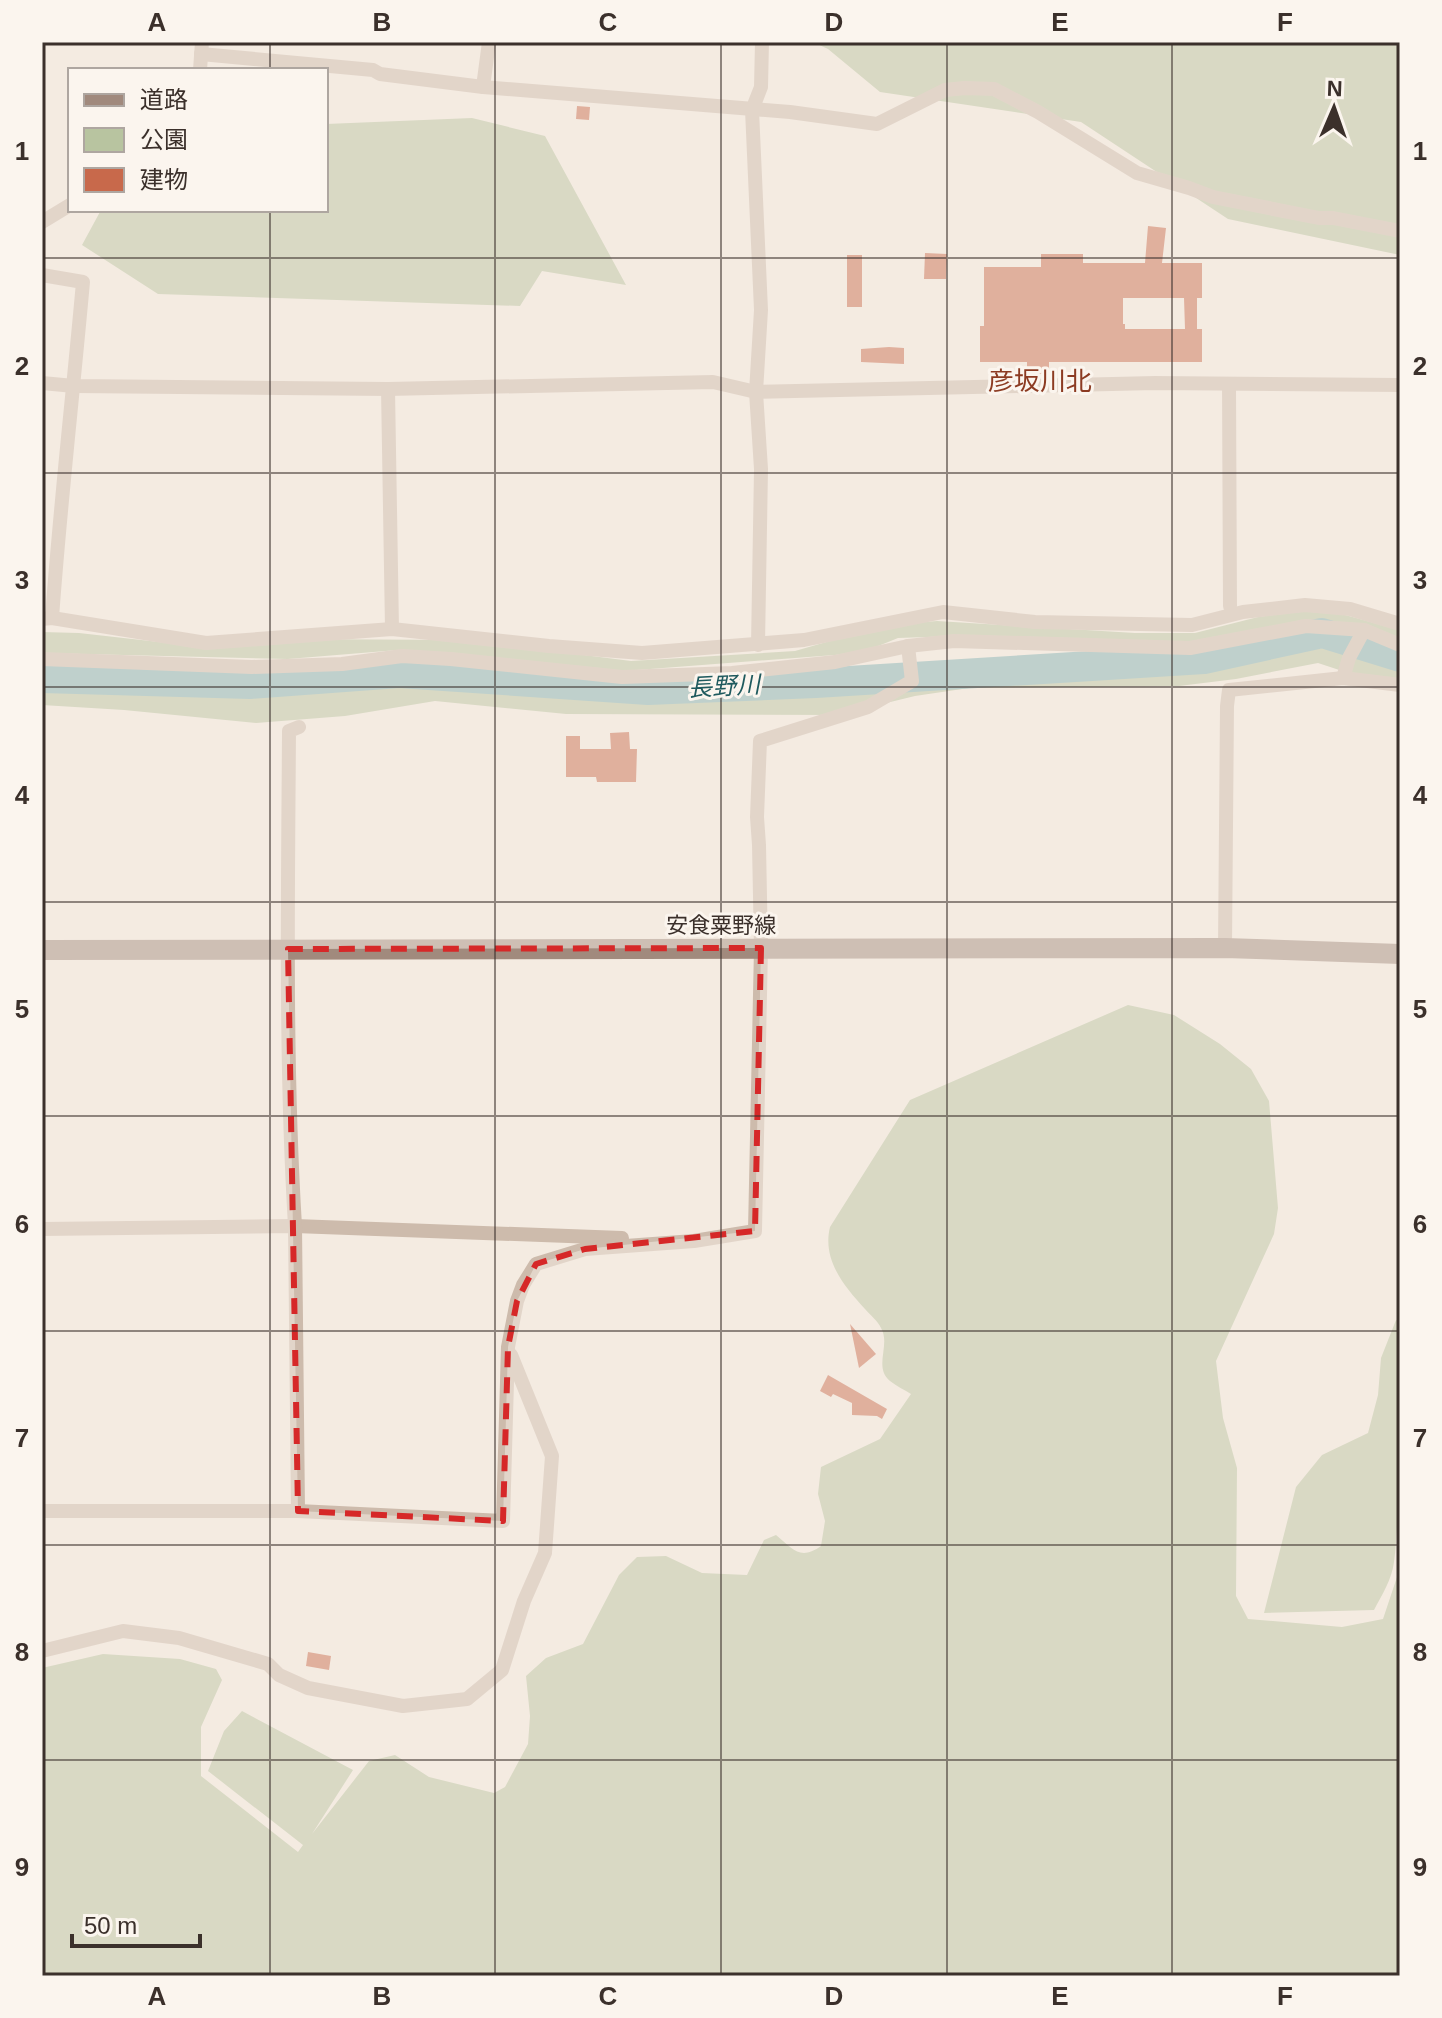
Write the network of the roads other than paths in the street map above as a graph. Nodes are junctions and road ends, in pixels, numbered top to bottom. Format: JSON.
{"nodes":[{"id":1,"x":489,"y":42,"type":"edge"},
{"id":2,"x":762,"y":42,"type":"edge"},
{"id":3,"x":201,"y":48,"type":"edge"},
{"id":4,"x":200,"y":68,"type":"edge"},
{"id":5,"x":483,"y":87,"type":"junction"},
{"id":6,"x":752,"y":110,"type":"junction"},
{"id":7,"x":68,"y":206,"type":"edge"},
{"id":8,"x":42,"y":222,"type":"edge"},
{"id":9,"x":1400,"y":231,"type":"edge"},
{"id":10,"x":42,"y":275,"type":"edge"},
{"id":11,"x":42,"y":383,"type":"edge"},
{"id":12,"x":1229,"y":384,"type":"junction"},
{"id":13,"x":1400,"y":385,"type":"edge"},
{"id":14,"x":74,"y":386,"type":"junction"},
{"id":15,"x":388,"y":389,"type":"junction"},
{"id":16,"x":756,"y":392,"type":"junction"},
{"id":17,"x":1230,"y":606,"type":"dead end"},
{"id":18,"x":47,"y":618,"type":"edge"},
{"id":19,"x":1400,"y":624,"type":"edge"},
{"id":20,"x":392,"y":629,"type":"junction"},
{"id":21,"x":1363,"y":634,"type":"junction"},
{"id":22,"x":758,"y":645,"type":"junction"},
{"id":23,"x":1400,"y":645,"type":"edge"},
{"id":24,"x":909,"y":649,"type":"junction"},
{"id":25,"x":42,"y":659,"type":"edge"},
{"id":26,"x":1343,"y":678,"type":"junction"},
{"id":27,"x":1400,"y":685,"type":"edge"},
{"id":28,"x":299,"y":727,"type":"dead end"},
{"id":29,"x":761,"y":948,"type":"junction"},
{"id":30,"x":1225,"y":948,"type":"junction"},
{"id":31,"x":288,"y":949,"type":"junction"},
{"id":32,"x":42,"y":950,"type":"edge"},
{"id":33,"x":1400,"y":954,"type":"edge"},
{"id":34,"x":295,"y":1226,"type":"junction"},
{"id":35,"x":42,"y":1229,"type":"edge"},
{"id":36,"x":694,"y":1241,"type":"junction"},
{"id":37,"x":508,"y":1347,"type":"junction"},
{"id":38,"x":42,"y":1511,"type":"edge"},
{"id":39,"x":298,"y":1511,"type":"junction"},
{"id":40,"x":42,"y":1651,"type":"edge"}],
"edges":[{"from":1,"to":5,"type":"street"},
{"from":2,"to":6,"type":"street"},
{"from":3,"to":4,"type":"street"},
{"from":3,"to":5,"type":"street"},
{"from":5,"to":6,"type":"street"},
{"from":6,"to":9,"type":"street"},
{"from":6,"to":16,"type":"street"},
{"from":7,"to":8,"type":"street"},
{"from":10,"to":14,"type":"street"},
{"from":11,"to":14,"type":"street"},
{"from":12,"to":13,"type":"street"},
{"from":12,"to":16,"type":"street"},
{"from":12,"to":17,"type":"street"},
{"from":14,"to":15,"type":"street"},
{"from":14,"to":18,"type":"street"},
{"from":15,"to":16,"type":"street"},
{"from":15,"to":20,"type":"street"},
{"from":16,"to":22,"type":"street"},
{"from":18,"to":20,"type":"street"},
{"from":19,"to":22,"type":"street"},
{"from":20,"to":22,"type":"street"},
{"from":21,"to":23,"type":"street"},
{"from":21,"to":24,"type":"street"},
{"from":21,"to":26,"type":"street"},
{"from":24,"to":25,"type":"street"},
{"from":24,"to":29,"type":"street"},
{"from":26,"to":27,"type":"street"},
{"from":26,"to":30,"type":"street"},
{"from":28,"to":31,"type":"street"},
{"from":29,"to":30,"type":"main road","name":"安食粟野線"},
{"from":29,"to":31,"type":"main road","name":"安食粟野線"},
{"from":29,"to":36,"type":"street"},
{"from":30,"to":33,"type":"main road","name":"安食粟野線"},
{"from":31,"to":32,"type":"main road","name":"安食粟野線"},
{"from":31,"to":34,"type":"street"},
{"from":34,"to":35,"type":"street"},
{"from":34,"to":36,"type":"street"},
{"from":34,"to":39,"type":"street"},
{"from":36,"to":37,"type":"street"},
{"from":37,"to":39,"type":"street"},
{"from":37,"to":40,"type":"street"},
{"from":38,"to":39,"type":"street"}]}
